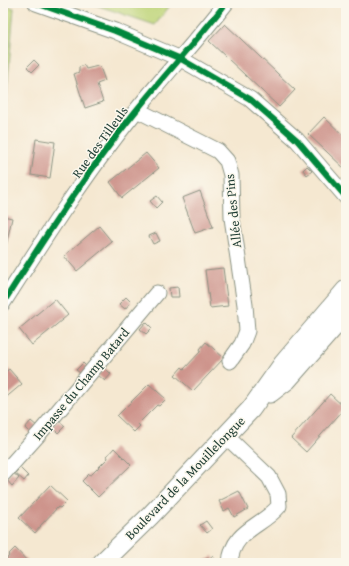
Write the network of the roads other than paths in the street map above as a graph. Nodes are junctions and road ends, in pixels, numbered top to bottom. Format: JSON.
{"nodes":[{"id":1,"x":36,"y":3,"type":"edge"},
{"id":2,"x":226,"y":3,"type":"edge"},
{"id":3,"x":181,"y":59,"type":"junction"},
{"id":4,"x":137,"y":110,"type":"junction"},
{"id":5,"x":346,"y":197,"type":"edge"},
{"id":6,"x":346,"y":290,"type":"edge"},
{"id":7,"x":157,"y":293,"type":"dead end"},
{"id":8,"x":3,"y":303,"type":"edge"},
{"id":9,"x":346,"y":313,"type":"edge"},
{"id":10,"x":230,"y":362,"type":"dead end"},
{"id":11,"x":251,"y":409,"type":"junction"},
{"id":12,"x":226,"y":436,"type":"junction"},
{"id":13,"x":3,"y":474,"type":"edge"},
{"id":14,"x":102,"y":563,"type":"edge"},
{"id":15,"x":230,"y":563,"type":"edge"}],
"edges":[{"from":1,"to":3,"type":"street"},
{"from":2,"to":3,"type":"street","name":"Rue des Tilleuls"},
{"from":3,"to":4,"type":"street","name":"Rue des Tilleuls"},
{"from":3,"to":5,"type":"street"},
{"from":4,"to":8,"type":"street","name":"Rue des Tilleuls"},
{"from":4,"to":10,"type":"street","name":"Allée des Pins"},
{"from":6,"to":11,"type":"main road","name":"Boulevard de la Mouillelongue"},
{"from":7,"to":13,"type":"street","name":"Impasse du Champ Batard"},
{"from":9,"to":11,"type":"main road","name":"Boulevard de la Mouillelongue"},
{"from":11,"to":12,"type":"main road","name":"Boulevard de la Mouillelongue"},
{"from":12,"to":14,"type":"main road","name":"Boulevard de la Mouillelongue"},
{"from":12,"to":15,"type":"street"}]}
